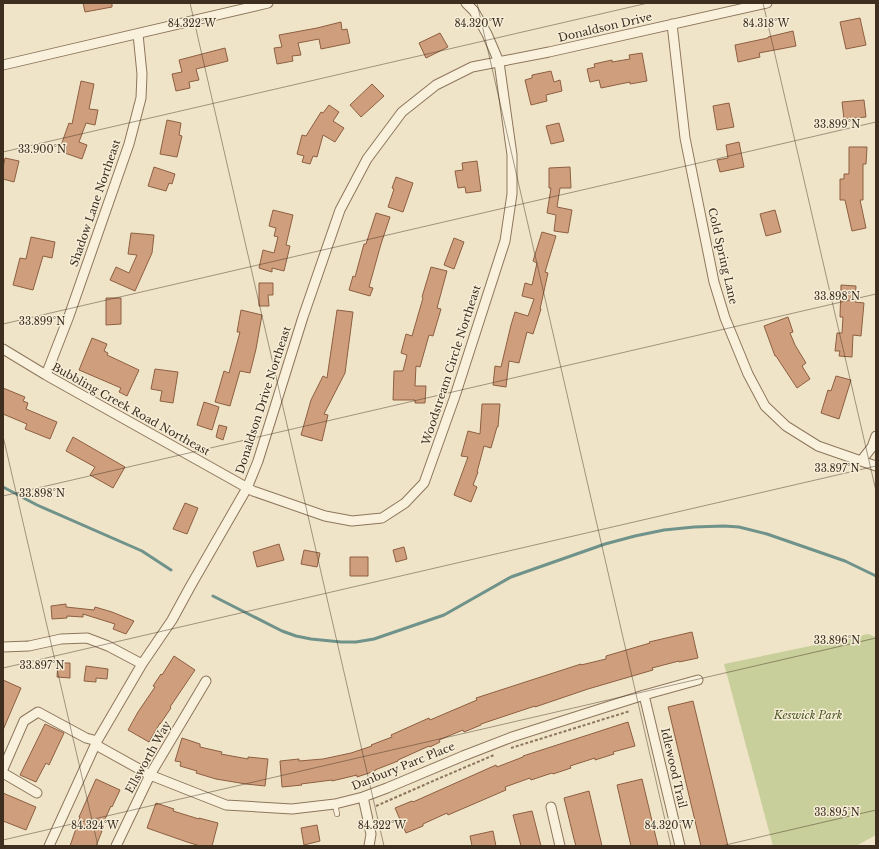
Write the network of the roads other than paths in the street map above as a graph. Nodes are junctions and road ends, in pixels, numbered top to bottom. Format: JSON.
{"nodes":[{"id":1,"x":268,"y":3,"type":"edge"},
{"id":2,"x":466,"y":3,"type":"edge"},
{"id":3,"x":767,"y":3,"type":"edge"},
{"id":4,"x":672,"y":24,"type":"junction"},
{"id":5,"x":138,"y":34,"type":"junction"},
{"id":6,"x":542,"y":53,"type":"joint"},
{"id":7,"x":498,"y":62,"type":"junction"},
{"id":8,"x":3,"y":65,"type":"edge"},
{"id":9,"x":3,"y":349,"type":"edge"},
{"id":10,"x":46,"y":375,"type":"junction"},
{"id":11,"x":876,"y":436,"type":"edge"},
{"id":12,"x":861,"y":461,"type":"junction"},
{"id":13,"x":876,"y":466,"type":"edge"},
{"id":14,"x":247,"y":488,"type":"junction"},
{"id":15,"x":3,"y":647,"type":"edge"},
{"id":16,"x":142,"y":664,"type":"junction"},
{"id":17,"x":698,"y":680,"type":"dead end"},
{"id":18,"x":206,"y":681,"type":"dead end"},
{"id":19,"x":644,"y":695,"type":"junction"},
{"id":20,"x":96,"y":743,"type":"junction"},
{"id":21,"x":3,"y":769,"type":"edge"},
{"id":22,"x":3,"y":773,"type":"edge"},
{"id":23,"x":150,"y":776,"type":"junction"},
{"id":24,"x":37,"y":793,"type":"dead end"},
{"id":25,"x":363,"y":797,"type":"junction"},
{"id":26,"x":335,"y":804,"type":"junction"},
{"id":27,"x":552,"y":807,"type":"dead end"},
{"id":28,"x":337,"y":814,"type":"dead end"},
{"id":29,"x":49,"y":846,"type":"edge"},
{"id":30,"x":116,"y":846,"type":"edge"},
{"id":31,"x":368,"y":846,"type":"edge"},
{"id":32,"x":560,"y":846,"type":"edge"},
{"id":33,"x":680,"y":846,"type":"edge"}],
"edges":[{"from":1,"to":5,"type":"street"},
{"from":2,"to":7,"type":"street","name":"Woodstream Circle Northeast"},
{"from":3,"to":4,"type":"street","name":"Donaldson Drive"},
{"from":4,"to":6,"type":"street","name":"Donaldson Drive"},
{"from":4,"to":12,"type":"street","name":"Cold Spring Lane"},
{"from":5,"to":8,"type":"street"},
{"from":5,"to":10,"type":"street","name":"Shadow Lane Northeast"},
{"from":6,"to":7,"type":"street","name":"Donaldson Drive Northeast"},
{"from":7,"to":14,"type":"street","name":"Donaldson Drive Northeast"},
{"from":7,"to":14,"type":"street","name":"Woodstream Circle Northeast"},
{"from":9,"to":10,"type":"street","name":"Bubbling Creek Road Northeast"},
{"from":10,"to":14,"type":"street","name":"Bubbling Creek Road Northeast"},
{"from":11,"to":12,"type":"street"},
{"from":12,"to":13,"type":"street","name":"Cold Spring Lane"},
{"from":14,"to":16,"type":"street","name":"Donaldson Drive Northeast"},
{"from":15,"to":16,"type":"street"},
{"from":16,"to":20,"type":"street","name":"Donaldson Drive Northeast"},
{"from":17,"to":19,"type":"street","name":"Danbury Parc Place"},
{"from":18,"to":23,"type":"street","name":"Ellsworth Way"},
{"from":19,"to":25,"type":"street","name":"Danbury Parc Place"},
{"from":19,"to":33,"type":"street","name":"Idlewood Trail"},
{"from":20,"to":21,"type":"street","name":"Danbury Parc Place"},
{"from":20,"to":23,"type":"street","name":"Danbury Parc Place"},
{"from":20,"to":29,"type":"street","name":"Donaldson Drive Northeast"},
{"from":22,"to":24,"type":"street"},
{"from":23,"to":26,"type":"street","name":"Danbury Parc Place"},
{"from":23,"to":30,"type":"street","name":"Ellsworth Way"},
{"from":25,"to":26,"type":"street","name":"Danbury Parc Place"},
{"from":25,"to":31,"type":"street"},
{"from":26,"to":28,"type":"lane"},
{"from":27,"to":32,"type":"street"}]}
